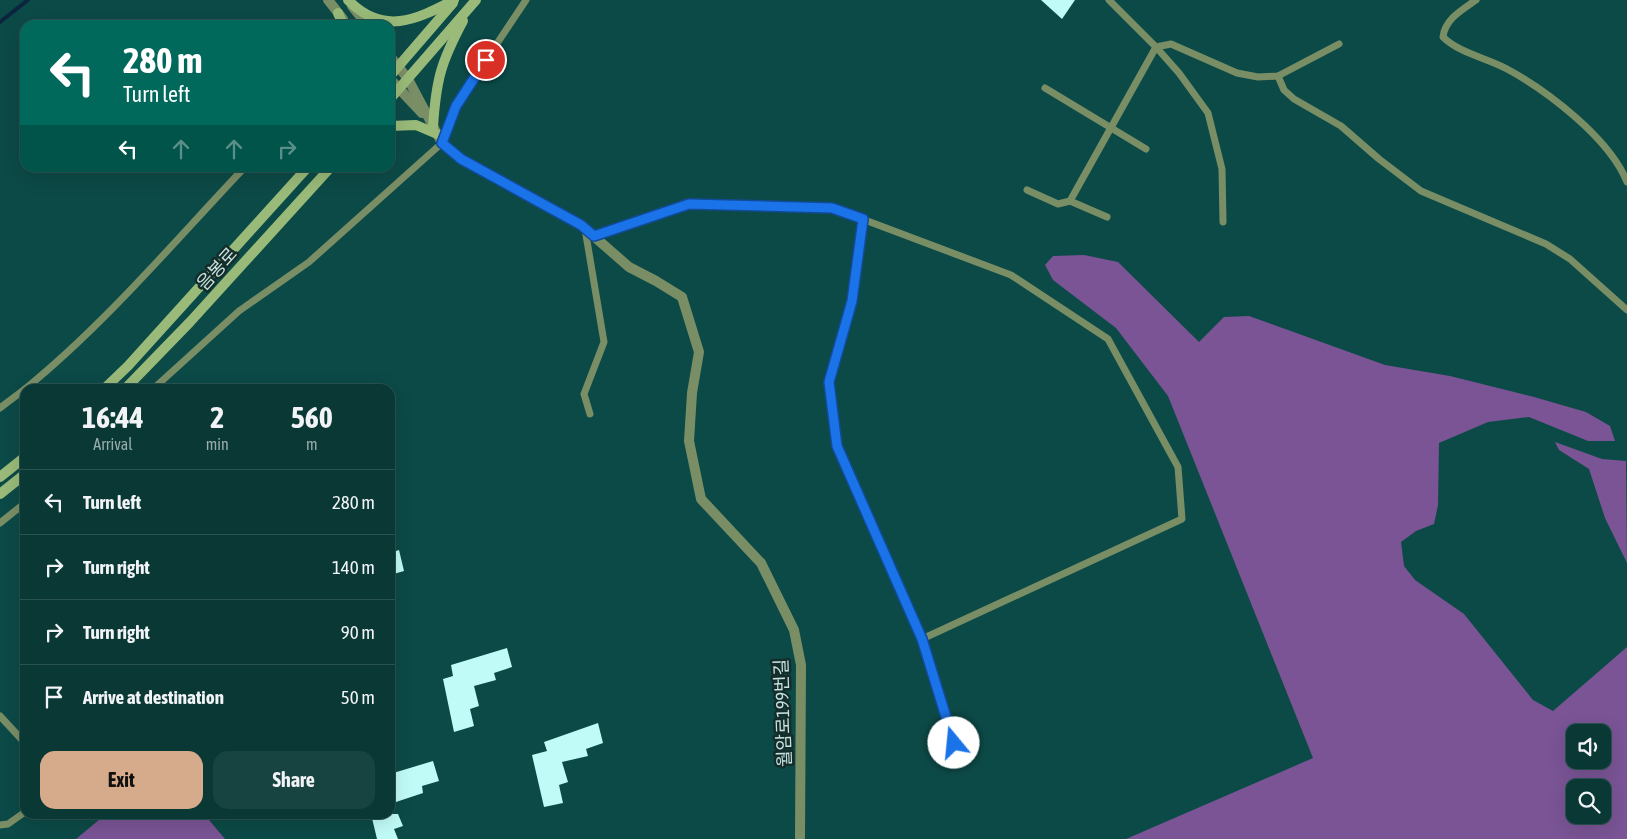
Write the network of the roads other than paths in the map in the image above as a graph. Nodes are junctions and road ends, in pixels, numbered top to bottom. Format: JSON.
{"nodes":[{"id":1,"x":328,"y":0,"type":"edge"},
{"id":2,"x":348,"y":0,"type":"edge"},
{"id":3,"x":455,"y":0,"type":"edge"},
{"id":4,"x":526,"y":0,"type":"edge"},
{"id":5,"x":1109,"y":0,"type":"edge"},
{"id":6,"x":1476,"y":0,"type":"edge"},
{"id":7,"x":474,"y":2,"type":"edge"},
{"id":8,"x":338,"y":13,"type":"junction"},
{"id":9,"x":341,"y":20,"type":"edge"},
{"id":10,"x":344,"y":20,"type":"edge"},
{"id":11,"x":363,"y":20,"type":"edge"},
{"id":12,"x":380,"y":20,"type":"edge"},
{"id":13,"x":395,"y":22,"type":"edge"},
{"id":14,"x":1339,"y":44,"type":"dead end"},
{"id":15,"x":1156,"y":47,"type":"junction"},
{"id":16,"x":395,"y":62,"type":"edge"},
{"id":17,"x":399,"y":67,"type":"junction"},
{"id":18,"x":395,"y":72,"type":"edge"},
{"id":19,"x":1278,"y":76,"type":"junction"},
{"id":20,"x":408,"y":79,"type":"junction"},
{"id":21,"x":395,"y":86,"type":"edge"},
{"id":22,"x":1045,"y":88,"type":"dead end"},
{"id":23,"x":398,"y":90,"type":"junction"},
{"id":24,"x":395,"y":93,"type":"edge"},
{"id":25,"x":395,"y":126,"type":"edge"},
{"id":26,"x":1112,"y":126,"type":"junction"},
{"id":27,"x":435,"y":131,"type":"junction"},
{"id":28,"x":1146,"y":148,"type":"dead end"},
{"id":29,"x":240,"y":172,"type":"edge"},
{"id":30,"x":303,"y":172,"type":"edge"},
{"id":31,"x":326,"y":172,"type":"edge"},
{"id":32,"x":1627,"y":182,"type":"edge"},
{"id":33,"x":1027,"y":190,"type":"dead end"},
{"id":34,"x":1070,"y":201,"type":"junction"},
{"id":35,"x":1107,"y":217,"type":"dead end"},
{"id":36,"x":863,"y":219,"type":"junction"},
{"id":37,"x":1223,"y":222,"type":"dead end"},
{"id":38,"x":583,"y":227,"type":"junction"},
{"id":39,"x":594,"y":236,"type":"junction"},
{"id":40,"x":1627,"y":310,"type":"edge"},
{"id":41,"x":31,"y":384,"type":"edge"},
{"id":42,"x":109,"y":384,"type":"edge"},
{"id":43,"x":130,"y":384,"type":"edge"},
{"id":44,"x":159,"y":384,"type":"edge"},
{"id":45,"x":20,"y":393,"type":"edge"},
{"id":46,"x":0,"y":408,"type":"edge"},
{"id":47,"x":590,"y":414,"type":"dead end"},
{"id":48,"x":20,"y":461,"type":"edge"},
{"id":49,"x":0,"y":477,"type":"edge"},
{"id":50,"x":20,"y":478,"type":"edge"},
{"id":51,"x":0,"y":494,"type":"edge"},
{"id":52,"x":20,"y":507,"type":"edge"},
{"id":53,"x":0,"y":523,"type":"edge"},
{"id":54,"x":922,"y":639,"type":"junction"},
{"id":55,"x":0,"y":716,"type":"edge"},
{"id":56,"x":20,"y":738,"type":"edge"},
{"id":57,"x":960,"y":760,"type":"dead end"},
{"id":58,"x":20,"y":816,"type":"edge"},
{"id":59,"x":0,"y":825,"type":"edge"},
{"id":60,"x":800,"y":839,"type":"edge"}],
"edges":[{"from":1,"to":8,"type":"street"},
{"from":2,"to":11,"type":"street"},
{"from":2,"to":12,"type":"main road"},
{"from":3,"to":13,"type":"main road"},
{"from":3,"to":17,"type":"main road"},
{"from":4,"to":27,"type":"lane"},
{"from":5,"to":15,"type":"lane"},
{"from":6,"to":32,"type":"lane"},
{"from":7,"to":20,"type":"main road"},
{"from":7,"to":27,"type":"main road"},
{"from":8,"to":9,"type":"main road"},
{"from":8,"to":10,"type":"street"},
{"from":14,"to":19,"type":"lane"},
{"from":15,"to":19,"type":"lane"},
{"from":15,"to":26,"type":"lane"},
{"from":15,"to":37,"type":"lane"},
{"from":16,"to":17,"type":"street"},
{"from":17,"to":18,"type":"main road"},
{"from":17,"to":20,"type":"street"},
{"from":19,"to":40,"type":"lane"},
{"from":20,"to":23,"type":"main road"},
{"from":20,"to":27,"type":"street"},
{"from":21,"to":23,"type":"street","name":"월암로199번길"},
{"from":22,"to":26,"type":"lane"},
{"from":23,"to":24,"type":"main road"},
{"from":23,"to":27,"type":"street","name":"월암로199번길"},
{"from":25,"to":27,"type":"main road"},
{"from":26,"to":28,"type":"lane"},
{"from":26,"to":34,"type":"lane"},
{"from":27,"to":38,"type":"street","name":"월암로199번길"},
{"from":27,"to":44,"type":"lane"},
{"from":29,"to":41,"type":"lane"},
{"from":30,"to":42,"type":"main road","name":"음봉로"},
{"from":31,"to":43,"type":"main road","name":"음봉로"},
{"from":33,"to":34,"type":"lane"},
{"from":34,"to":35,"type":"lane"},
{"from":36,"to":39,"type":"lane"},
{"from":36,"to":54,"type":"lane"},
{"from":36,"to":54,"type":"lane"},
{"from":38,"to":39,"type":"street","name":"월암로199번길"},
{"from":38,"to":47,"type":"lane"},
{"from":39,"to":60,"type":"street","name":"월암로199번길"},
{"from":45,"to":46,"type":"lane"},
{"from":48,"to":49,"type":"main road"},
{"from":50,"to":51,"type":"main road"},
{"from":52,"to":53,"type":"lane"},
{"from":54,"to":57,"type":"lane"},
{"from":55,"to":56,"type":"lane"},
{"from":58,"to":59,"type":"lane"}]}
